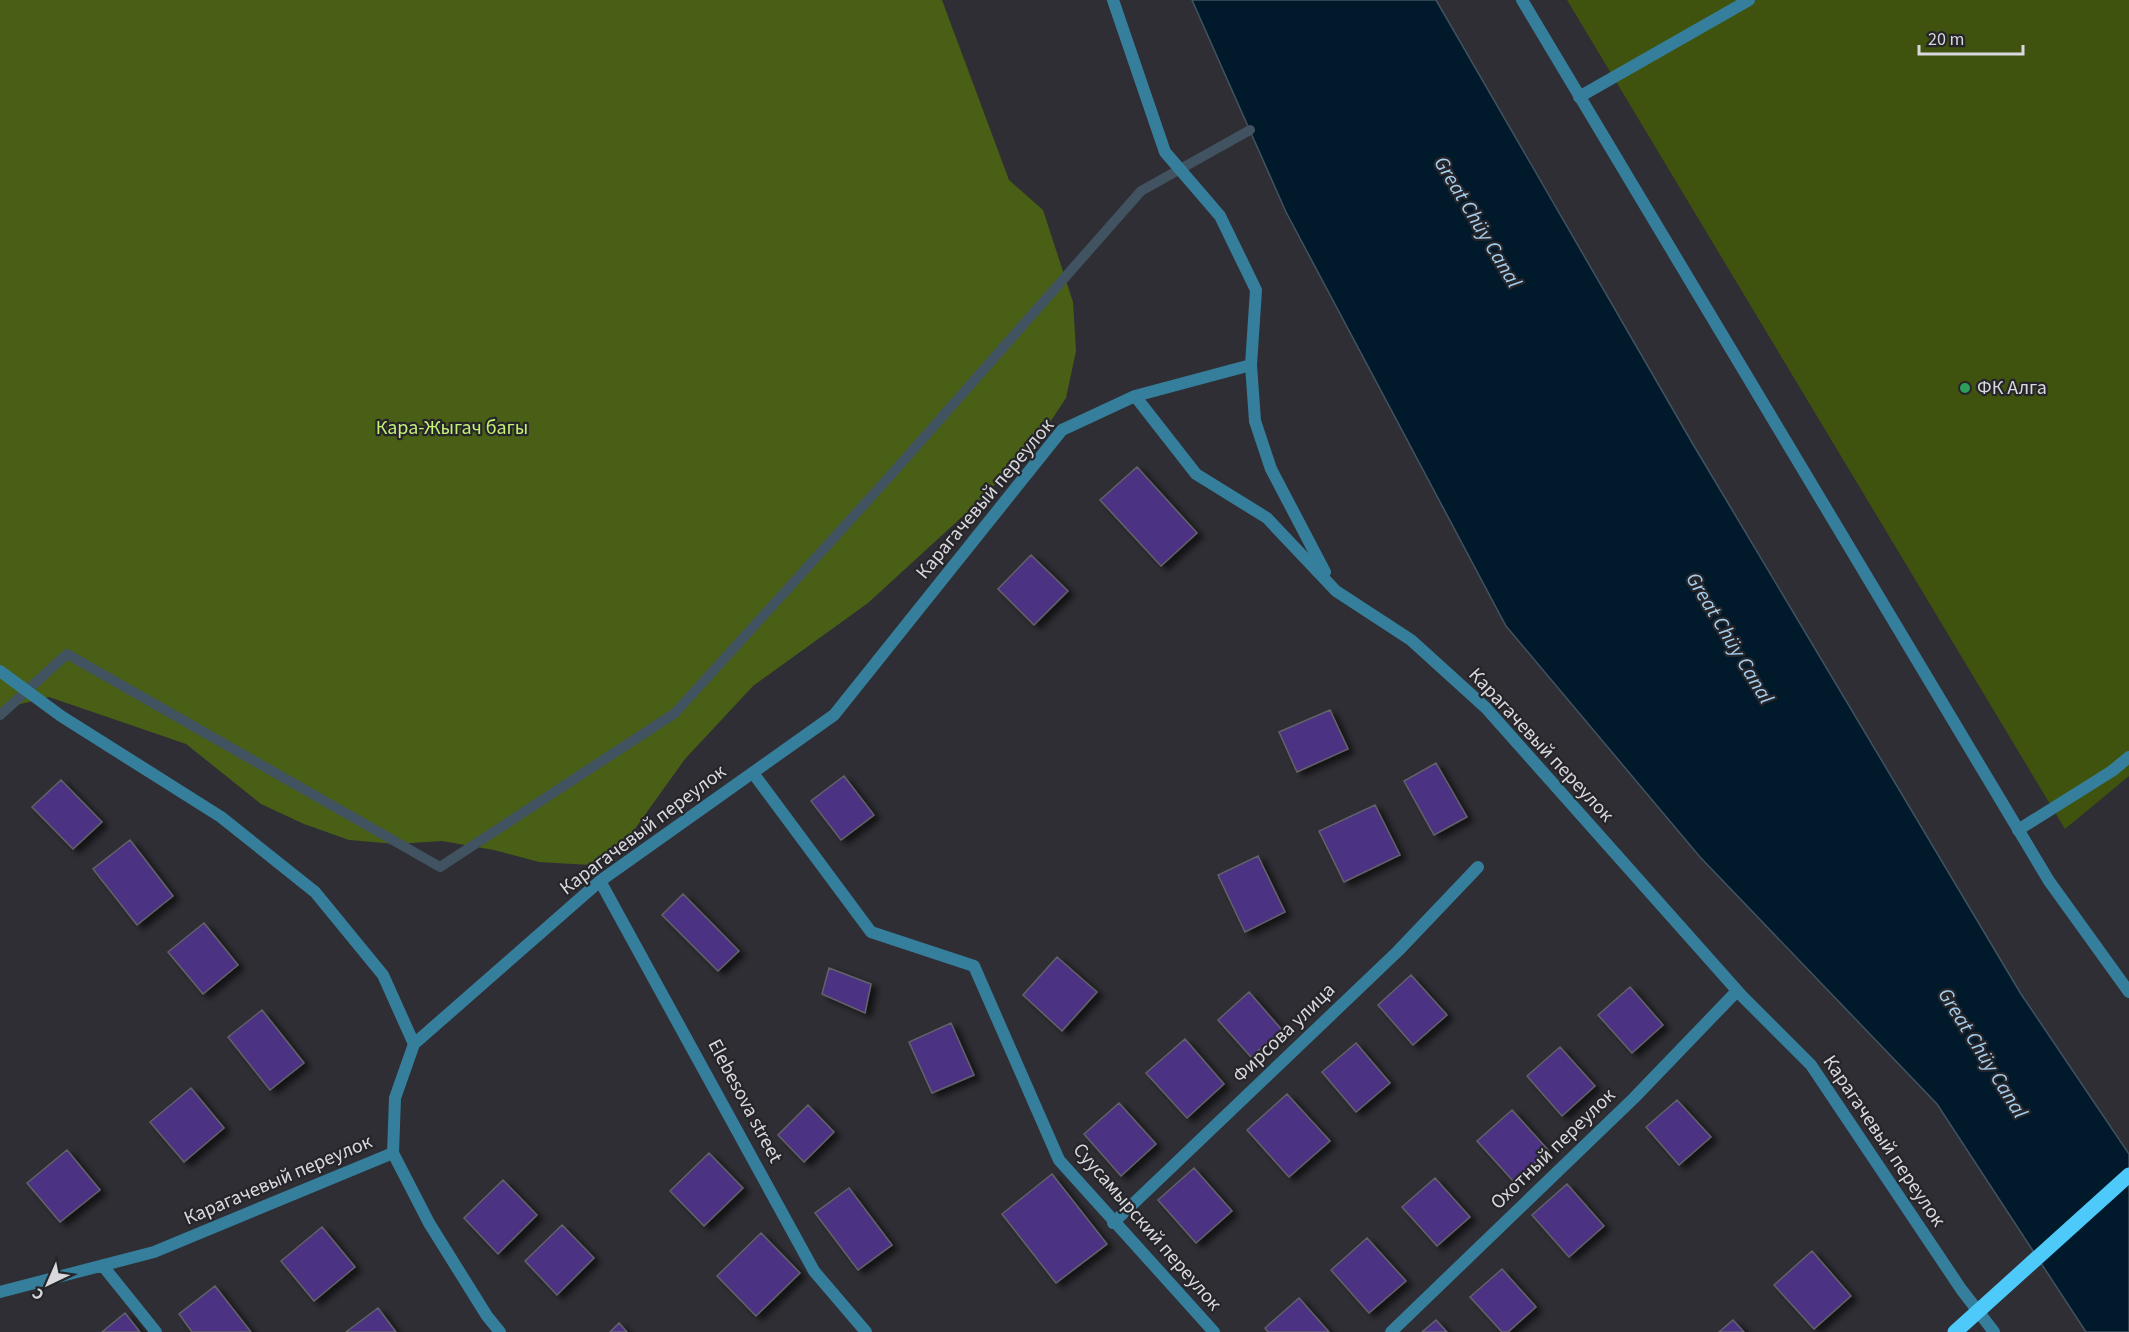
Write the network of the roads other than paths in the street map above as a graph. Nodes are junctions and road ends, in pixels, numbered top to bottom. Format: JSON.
{"nodes":[{"id":1,"x":1113,"y":0,"type":"edge"},
{"id":2,"x":1522,"y":0,"type":"edge"},
{"id":3,"x":1749,"y":0,"type":"edge"},
{"id":4,"x":1579,"y":97,"type":"junction"},
{"id":5,"x":1251,"y":365,"type":"junction"},
{"id":6,"x":1135,"y":396,"type":"junction"},
{"id":7,"x":1336,"y":591,"type":"junction"},
{"id":8,"x":0,"y":671,"type":"edge"},
{"id":9,"x":2129,"y":758,"type":"edge"},
{"id":10,"x":753,"y":773,"type":"junction"},
{"id":11,"x":2019,"y":830,"type":"junction"},
{"id":12,"x":1478,"y":867,"type":"dead end"},
{"id":13,"x":600,"y":881,"type":"junction"},
{"id":14,"x":1737,"y":991,"type":"junction"},
{"id":15,"x":2129,"y":992,"type":"edge"},
{"id":16,"x":414,"y":1044,"type":"junction"},
{"id":17,"x":393,"y":1153,"type":"junction"},
{"id":18,"x":2129,"y":1175,"type":"edge"},
{"id":19,"x":1113,"y":1223,"type":"junction"},
{"id":20,"x":104,"y":1266,"type":"junction"},
{"id":21,"x":0,"y":1292,"type":"edge"},
{"id":22,"x":1979,"y":1310,"type":"junction"},
{"id":23,"x":156,"y":1332,"type":"edge"},
{"id":24,"x":500,"y":1332,"type":"edge"},
{"id":25,"x":866,"y":1332,"type":"edge"},
{"id":26,"x":1214,"y":1332,"type":"edge"},
{"id":27,"x":1391,"y":1332,"type":"edge"},
{"id":28,"x":1954,"y":1332,"type":"edge"},
{"id":29,"x":1994,"y":1332,"type":"edge"}],
"edges":[{"from":1,"to":5,"type":"street"},
{"from":2,"to":4,"type":"street"},
{"from":3,"to":4,"type":"street"},
{"from":4,"to":11,"type":"street"},
{"from":5,"to":6,"type":"street"},
{"from":5,"to":7,"type":"street"},
{"from":6,"to":7,"type":"street","name":"Карагачевый переулок"},
{"from":6,"to":10,"type":"street","name":"Карагачевый переулок"},
{"from":7,"to":14,"type":"street","name":"Карагачевый переулок"},
{"from":8,"to":16,"type":"street"},
{"from":9,"to":11,"type":"street"},
{"from":10,"to":13,"type":"street","name":"Карагачевый переулок"},
{"from":10,"to":19,"type":"street","name":"Суусамырский переулок"},
{"from":11,"to":15,"type":"street"},
{"from":12,"to":19,"type":"street","name":"Фирсова улица"},
{"from":13,"to":16,"type":"street","name":"Карагачевый переулок"},
{"from":13,"to":25,"type":"street","name":"Elebesova street"},
{"from":14,"to":22,"type":"street","name":"Карагачевый переулок"},
{"from":14,"to":27,"type":"street","name":"Охотный переулок"},
{"from":16,"to":17,"type":"street","name":"Карагачевый переулок"},
{"from":17,"to":20,"type":"street","name":"Карагачевый переулок"},
{"from":17,"to":24,"type":"street"},
{"from":18,"to":22,"type":"main road"},
{"from":19,"to":26,"type":"street","name":"Суусамырский переулок"},
{"from":20,"to":21,"type":"street","name":"Карагачевый переулок"},
{"from":20,"to":23,"type":"street"},
{"from":22,"to":28,"type":"main road"},
{"from":22,"to":29,"type":"street","name":"Карагачевый переулок"}]}
